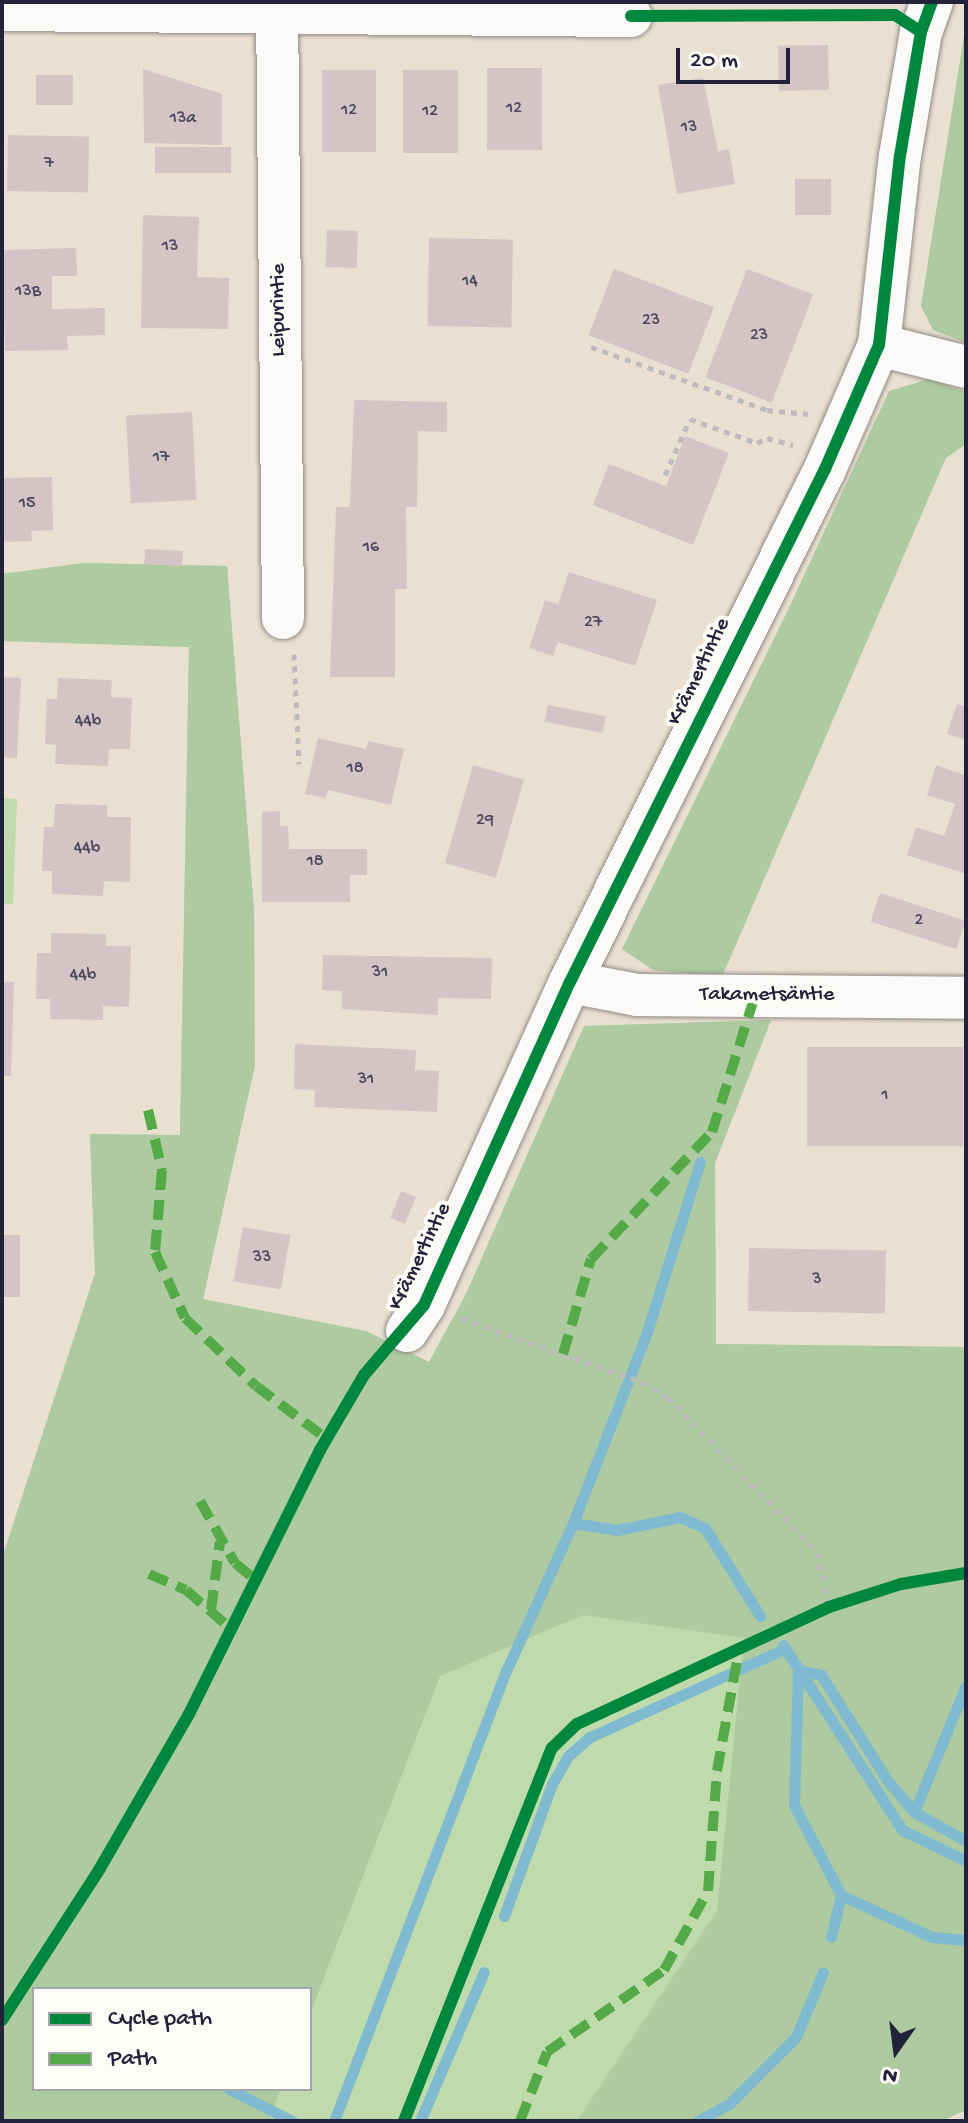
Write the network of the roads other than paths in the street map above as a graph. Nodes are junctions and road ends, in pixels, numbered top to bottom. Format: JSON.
{"nodes":[{"id":1,"x":932,"y":2,"type":"edge"},
{"id":2,"x":277,"y":8,"type":"edge"},
{"id":3,"x":2,"y":10,"type":"edge"},
{"id":4,"x":631,"y":16,"type":"dead end"},
{"id":5,"x":879,"y":345,"type":"junction"},
{"id":6,"x":966,"y":367,"type":"edge"},
{"id":7,"x":283,"y":618,"type":"road end"},
{"id":8,"x":570,"y":982,"type":"junction"},
{"id":9,"x":966,"y":998,"type":"edge"},
{"id":10,"x":407,"y":1331,"type":"dead end"}],
"edges":[{"from":1,"to":5,"type":"street","name":"Krämertintie"},
{"from":2,"to":3,"type":"street"},
{"from":2,"to":4,"type":"street"},
{"from":2,"to":7,"type":"street","name":"Leipurintie"},
{"from":5,"to":6,"type":"street"},
{"from":5,"to":8,"type":"street","name":"Krämertintie"},
{"from":8,"to":9,"type":"street","name":"Takametsäntie"},
{"from":8,"to":10,"type":"street","name":"Krämertintie"}]}
